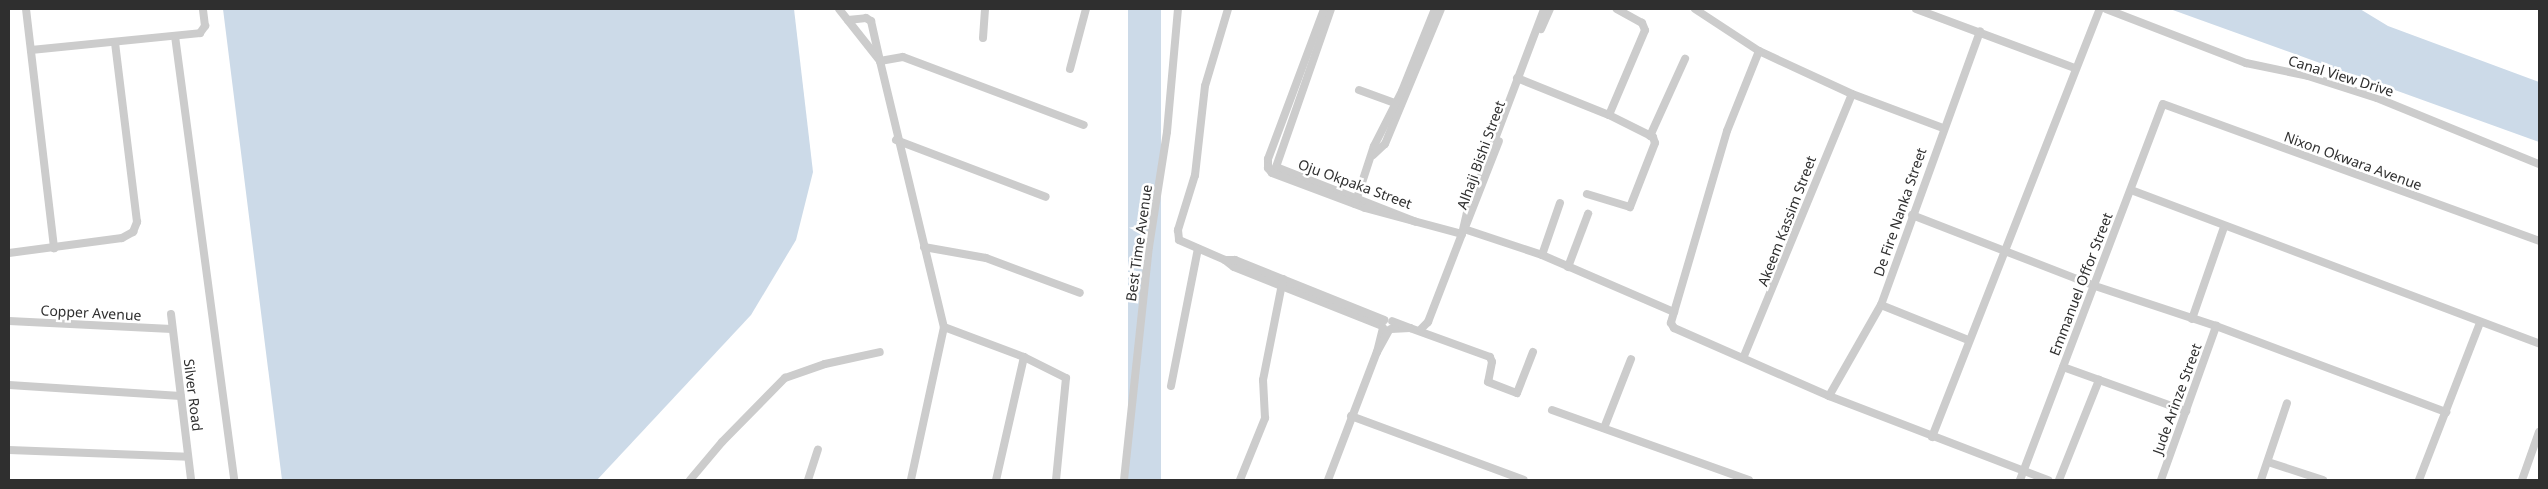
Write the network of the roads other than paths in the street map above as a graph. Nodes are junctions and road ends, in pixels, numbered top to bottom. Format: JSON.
{"nodes":[{"id":1,"x":26,"y":9,"type":"edge"},
{"id":2,"x":203,"y":9,"type":"edge"},
{"id":3,"x":839,"y":9,"type":"edge"},
{"id":4,"x":985,"y":9,"type":"edge"},
{"id":5,"x":1086,"y":9,"type":"edge"},
{"id":6,"x":1178,"y":9,"type":"edge"},
{"id":7,"x":1228,"y":9,"type":"edge"},
{"id":8,"x":1324,"y":9,"type":"edge"},
{"id":9,"x":1331,"y":9,"type":"edge"},
{"id":10,"x":1435,"y":9,"type":"edge"},
{"id":11,"x":1441,"y":9,"type":"edge"},
{"id":12,"x":1544,"y":9,"type":"edge"},
{"id":13,"x":1550,"y":9,"type":"edge"},
{"id":14,"x":1617,"y":9,"type":"edge"},
{"id":15,"x":1695,"y":9,"type":"edge"},
{"id":16,"x":1916,"y":9,"type":"edge"},
{"id":17,"x":2100,"y":9,"type":"edge"},
{"id":18,"x":2106,"y":9,"type":"edge"},
{"id":19,"x":848,"y":20,"type":"junction"},
{"id":20,"x":1980,"y":31,"type":"junction"},
{"id":21,"x":176,"y":36,"type":"junction"},
{"id":22,"x":983,"y":38,"type":"dead end"},
{"id":23,"x":115,"y":43,"type":"junction"},
{"id":24,"x":31,"y":50,"type":"junction"},
{"id":25,"x":1759,"y":51,"type":"junction"},
{"id":26,"x":1311,"y":53,"type":"junction"},
{"id":27,"x":1685,"y":59,"type":"dead end"},
{"id":28,"x":880,"y":61,"type":"junction"},
{"id":29,"x":2075,"y":68,"type":"junction"},
{"id":30,"x":1070,"y":69,"type":"dead end"},
{"id":31,"x":1520,"y":79,"type":"junction"},
{"id":32,"x":1359,"y":90,"type":"dead end"},
{"id":33,"x":1852,"y":94,"type":"junction"},
{"id":34,"x":1395,"y":103,"type":"junction"},
{"id":35,"x":2162,"y":107,"type":"joint"},
{"id":36,"x":1609,"y":115,"type":"junction"},
{"id":37,"x":1084,"y":125,"type":"dead end"},
{"id":38,"x":1943,"y":128,"type":"junction"},
{"id":39,"x":1650,"y":136,"type":"junction"},
{"id":40,"x":896,"y":140,"type":"junction"},
{"id":41,"x":1373,"y":155,"type":"junction"},
{"id":42,"x":2539,"y":164,"type":"edge"},
{"id":43,"x":2130,"y":190,"type":"junction"},
{"id":44,"x":1587,"y":194,"type":"dead end"},
{"id":45,"x":1046,"y":197,"type":"dead end"},
{"id":46,"x":1356,"y":201,"type":"junction"},
{"id":47,"x":1560,"y":203,"type":"dead end"},
{"id":48,"x":1588,"y":214,"type":"dead end"},
{"id":49,"x":1912,"y":215,"type":"junction"},
{"id":50,"x":2224,"y":227,"type":"junction"},
{"id":51,"x":1463,"y":232,"type":"junction"},
{"id":52,"x":2539,"y":241,"type":"edge"},
{"id":53,"x":924,"y":247,"type":"junction"},
{"id":54,"x":54,"y":248,"type":"junction"},
{"id":55,"x":1198,"y":250,"type":"junction"},
{"id":56,"x":2003,"y":252,"type":"junction"},
{"id":57,"x":9,"y":253,"type":"edge"},
{"id":58,"x":1542,"y":255,"type":"junction"},
{"id":59,"x":1568,"y":267,"type":"junction"},
{"id":60,"x":1282,"y":282,"type":"junction"},
{"id":61,"x":2096,"y":286,"type":"junction"},
{"id":62,"x":1080,"y":293,"type":"dead end"},
{"id":63,"x":1880,"y":305,"type":"junction"},
{"id":64,"x":1674,"y":312,"type":"junction"},
{"id":65,"x":171,"y":314,"type":"dead end"},
{"id":66,"x":2192,"y":319,"type":"junction"},
{"id":67,"x":9,"y":321,"type":"edge"},
{"id":68,"x":2480,"y":323,"type":"junction"},
{"id":69,"x":1387,"y":326,"type":"junction"},
{"id":70,"x":2216,"y":326,"type":"junction"},
{"id":71,"x":944,"y":327,"type":"junction"},
{"id":72,"x":172,"y":329,"type":"junction"},
{"id":73,"x":1420,"y":330,"type":"junction"},
{"id":74,"x":1968,"y":340,"type":"junction"},
{"id":75,"x":2539,"y":343,"type":"edge"},
{"id":76,"x":880,"y":352,"type":"dead end"},
{"id":77,"x":1534,"y":352,"type":"dead end"},
{"id":78,"x":1744,"y":356,"type":"junction"},
{"id":79,"x":1024,"y":357,"type":"junction"},
{"id":80,"x":1631,"y":359,"type":"dead end"},
{"id":81,"x":2063,"y":367,"type":"junction"},
{"id":82,"x":2099,"y":380,"type":"junction"},
{"id":83,"x":9,"y":385,"type":"edge"},
{"id":84,"x":1171,"y":386,"type":"dead end"},
{"id":85,"x":181,"y":396,"type":"junction"},
{"id":86,"x":1829,"y":396,"type":"junction"},
{"id":87,"x":2287,"y":403,"type":"dead end"},
{"id":88,"x":1552,"y":410,"type":"dead end"},
{"id":89,"x":1264,"y":411,"type":"junction"},
{"id":90,"x":2186,"y":411,"type":"junction"},
{"id":91,"x":2446,"y":412,"type":"junction"},
{"id":92,"x":1351,"y":416,"type":"junction"},
{"id":93,"x":1604,"y":428,"type":"junction"},
{"id":94,"x":2539,"y":432,"type":"edge"},
{"id":95,"x":1932,"y":437,"type":"junction"},
{"id":96,"x":2537,"y":446,"type":"edge"},
{"id":97,"x":9,"y":450,"type":"edge"},
{"id":98,"x":818,"y":450,"type":"dead end"},
{"id":99,"x":188,"y":457,"type":"junction"},
{"id":100,"x":2268,"y":462,"type":"junction"},
{"id":101,"x":2024,"y":471,"type":"junction"},
{"id":102,"x":191,"y":480,"type":"edge"},
{"id":103,"x":234,"y":480,"type":"edge"},
{"id":104,"x":690,"y":480,"type":"edge"},
{"id":105,"x":808,"y":480,"type":"edge"},
{"id":106,"x":911,"y":480,"type":"edge"},
{"id":107,"x":996,"y":480,"type":"edge"},
{"id":108,"x":1056,"y":480,"type":"edge"},
{"id":109,"x":1124,"y":480,"type":"edge"},
{"id":110,"x":1235,"y":480,"type":"edge"},
{"id":111,"x":1240,"y":480,"type":"edge"},
{"id":112,"x":1328,"y":480,"type":"edge"},
{"id":113,"x":1524,"y":480,"type":"edge"},
{"id":114,"x":1749,"y":480,"type":"edge"},
{"id":115,"x":2020,"y":480,"type":"edge"},
{"id":116,"x":2048,"y":480,"type":"edge"},
{"id":117,"x":2059,"y":480,"type":"edge"},
{"id":118,"x":2161,"y":480,"type":"edge"},
{"id":119,"x":2261,"y":480,"type":"edge"},
{"id":120,"x":2323,"y":480,"type":"edge"},
{"id":121,"x":2419,"y":480,"type":"edge"},
{"id":122,"x":2522,"y":480,"type":"edge"}],
"edges":[{"from":1,"to":24,"type":"street"},
{"from":2,"to":21,"type":"street"},
{"from":3,"to":19,"type":"street"},
{"from":4,"to":22,"type":"street"},
{"from":5,"to":30,"type":"street"},
{"from":6,"to":109,"type":"street","name":"Best Time Avenue"},
{"from":7,"to":55,"type":"street"},
{"from":8,"to":26,"type":"street"},
{"from":9,"to":26,"type":"street"},
{"from":10,"to":34,"type":"street"},
{"from":11,"to":41,"type":"street"},
{"from":12,"to":31,"type":"street","name":"Alhaji Bishi Street"},
{"from":13,"to":31,"type":"street","name":"Alhaji Bishi Street"},
{"from":14,"to":36,"type":"street"},
{"from":15,"to":25,"type":"street"},
{"from":16,"to":20,"type":"street"},
{"from":17,"to":29,"type":"street"},
{"from":18,"to":42,"type":"street","name":"Canal View Drive"},
{"from":19,"to":28,"type":"street"},
{"from":19,"to":28,"type":"street"},
{"from":20,"to":29,"type":"street"},
{"from":20,"to":38,"type":"street","name":"De Fire Nanka Street"},
{"from":21,"to":23,"type":"street"},
{"from":21,"to":103,"type":"street"},
{"from":23,"to":24,"type":"street"},
{"from":23,"to":54,"type":"street"},
{"from":24,"to":54,"type":"street"},
{"from":25,"to":33,"type":"street"},
{"from":25,"to":64,"type":"street"},
{"from":26,"to":46,"type":"street","name":"Oju Okpaka Street"},
{"from":27,"to":39,"type":"street"},
{"from":28,"to":37,"type":"street"},
{"from":28,"to":40,"type":"street"},
{"from":29,"to":56,"type":"street"},
{"from":31,"to":36,"type":"street"},
{"from":31,"to":51,"type":"street","name":"Alhaji Bishi Street"},
{"from":32,"to":34,"type":"street"},
{"from":33,"to":38,"type":"street"},
{"from":33,"to":78,"type":"street","name":"Akeem Kassim Street"},
{"from":34,"to":41,"type":"street"},
{"from":35,"to":43,"type":"street","name":"Emmanuel Offor Street"},
{"from":35,"to":52,"type":"street","name":"Nixon Okwara Avenue"},
{"from":36,"to":39,"type":"street"},
{"from":38,"to":49,"type":"street","name":"De Fire Nanka Street"},
{"from":39,"to":44,"type":"street"},
{"from":40,"to":45,"type":"street"},
{"from":40,"to":53,"type":"street"},
{"from":41,"to":46,"type":"street"},
{"from":43,"to":50,"type":"street"},
{"from":43,"to":61,"type":"street","name":"Emmanuel Offor Street"},
{"from":46,"to":51,"type":"street","name":"Oju Okpaka Street"},
{"from":47,"to":58,"type":"street"},
{"from":48,"to":59,"type":"street"},
{"from":49,"to":56,"type":"street"},
{"from":49,"to":63,"type":"street","name":"De Fire Nanka Street"},
{"from":50,"to":66,"type":"street"},
{"from":50,"to":68,"type":"street"},
{"from":51,"to":58,"type":"street","name":"Oju Okpaka Street"},
{"from":51,"to":73,"type":"street","name":"Alhaji Bishi Street"},
{"from":53,"to":62,"type":"street"},
{"from":53,"to":71,"type":"street"},
{"from":54,"to":57,"type":"street"},
{"from":55,"to":60,"type":"street"},
{"from":55,"to":84,"type":"street"},
{"from":56,"to":61,"type":"street"},
{"from":56,"to":74,"type":"street"},
{"from":58,"to":59,"type":"street","name":"Oju Okpaka Street"},
{"from":59,"to":64,"type":"street","name":"Oju Okpaka Street"},
{"from":60,"to":69,"type":"street"},
{"from":60,"to":89,"type":"street"},
{"from":61,"to":66,"type":"street"},
{"from":61,"to":81,"type":"street","name":"Emmanuel Offor Street"},
{"from":63,"to":74,"type":"street"},
{"from":63,"to":86,"type":"street","name":"De Fire Nanka Street"},
{"from":64,"to":78,"type":"street"},
{"from":65,"to":72,"type":"street","name":"Silver Road"},
{"from":66,"to":70,"type":"street"},
{"from":67,"to":72,"type":"street","name":"Copper Avenue"},
{"from":68,"to":75,"type":"street"},
{"from":68,"to":91,"type":"street"},
{"from":69,"to":73,"type":"street"},
{"from":69,"to":92,"type":"street"},
{"from":70,"to":90,"type":"street","name":"Jude Arinze Street"},
{"from":70,"to":91,"type":"street"},
{"from":71,"to":79,"type":"street"},
{"from":71,"to":106,"type":"street"},
{"from":72,"to":85,"type":"street","name":"Silver Road"},
{"from":73,"to":77,"type":"street"},
{"from":74,"to":95,"type":"street"},
{"from":76,"to":104,"type":"street"},
{"from":78,"to":86,"type":"street"},
{"from":79,"to":107,"type":"street"},
{"from":79,"to":108,"type":"street"},
{"from":80,"to":93,"type":"street"},
{"from":81,"to":82,"type":"street"},
{"from":81,"to":101,"type":"street","name":"Emmanuel Offor Street"},
{"from":82,"to":90,"type":"street"},
{"from":82,"to":117,"type":"street"},
{"from":83,"to":85,"type":"street"},
{"from":85,"to":99,"type":"street","name":"Silver Road"},
{"from":86,"to":95,"type":"street"},
{"from":87,"to":100,"type":"street"},
{"from":88,"to":93,"type":"street"},
{"from":89,"to":110,"type":"street"},
{"from":89,"to":111,"type":"street"},
{"from":90,"to":118,"type":"street","name":"Jude Arinze Street"},
{"from":91,"to":121,"type":"street"},
{"from":92,"to":112,"type":"street"},
{"from":92,"to":113,"type":"street"},
{"from":93,"to":114,"type":"street"},
{"from":94,"to":96,"type":"street"},
{"from":95,"to":101,"type":"street"},
{"from":96,"to":122,"type":"street"},
{"from":97,"to":99,"type":"street"},
{"from":98,"to":105,"type":"street"},
{"from":99,"to":102,"type":"street","name":"Silver Road"},
{"from":100,"to":119,"type":"street"},
{"from":100,"to":120,"type":"street"},
{"from":101,"to":115,"type":"street","name":"Emmanuel Offor Street"},
{"from":101,"to":116,"type":"street"}]}
